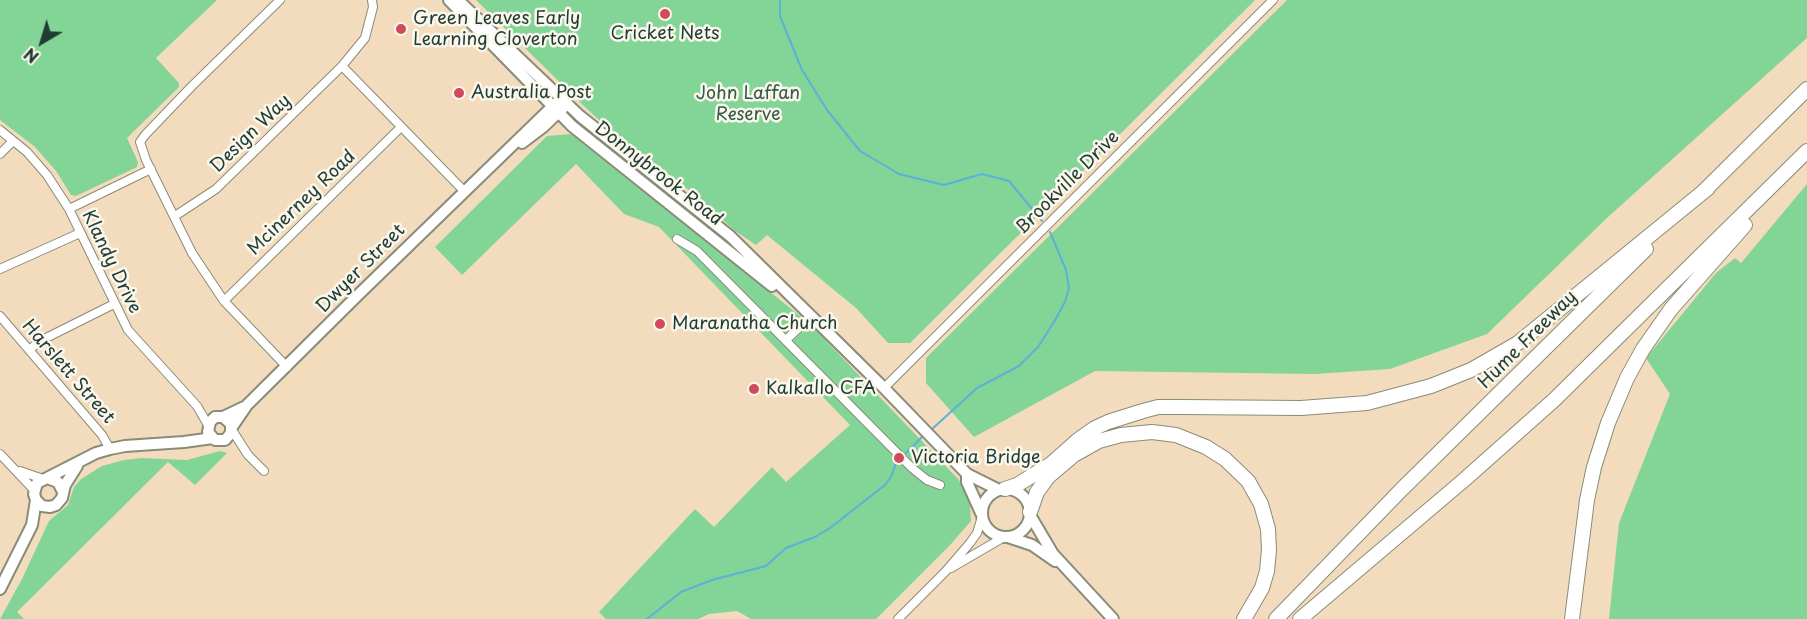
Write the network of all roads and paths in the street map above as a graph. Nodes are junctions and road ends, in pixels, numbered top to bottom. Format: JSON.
{"nodes":[{"id":1,"x":279,"y":0,"type":"edge"},
{"id":2,"x":372,"y":0,"type":"edge"},
{"id":3,"x":448,"y":0,"type":"edge"},
{"id":4,"x":458,"y":0,"type":"edge"},
{"id":5,"x":1273,"y":0,"type":"edge"},
{"id":6,"x":342,"y":66,"type":"junction"},
{"id":7,"x":1807,"y":89,"type":"edge"},
{"id":8,"x":567,"y":104,"type":"junction"},
{"id":9,"x":555,"y":110,"type":"junction"},
{"id":10,"x":400,"y":127,"type":"junction"},
{"id":11,"x":0,"y":130,"type":"edge"},
{"id":12,"x":13,"y":141,"type":"junction"},
{"id":13,"x":1807,"y":152,"type":"edge"},
{"id":14,"x":0,"y":154,"type":"edge"},
{"id":15,"x":151,"y":169,"type":"junction"},
{"id":16,"x":1708,"y":188,"type":"junction"},
{"id":17,"x":465,"y":192,"type":"junction"},
{"id":18,"x":69,"y":209,"type":"junction"},
{"id":19,"x":175,"y":216,"type":"junction"},
{"id":20,"x":80,"y":232,"type":"junction"},
{"id":21,"x":677,"y":239,"type":"dead end"},
{"id":22,"x":0,"y":269,"type":"edge"},
{"id":23,"x":224,"y":301,"type":"junction"},
{"id":24,"x":114,"y":304,"type":"junction"},
{"id":25,"x":808,"y":313,"type":"junction"},
{"id":26,"x":0,"y":316,"type":"edge"},
{"id":27,"x":786,"y":340,"type":"junction"},
{"id":28,"x":29,"y":350,"type":"junction"},
{"id":29,"x":287,"y":367,"type":"junction"},
{"id":30,"x":885,"y":388,"type":"junction"},
{"id":31,"x":247,"y":405,"type":"junction"},
{"id":32,"x":197,"y":406,"type":"junction"},
{"id":33,"x":221,"y":417,"type":"junction"},
{"id":34,"x":232,"y":428,"type":"junction"},
{"id":35,"x":210,"y":431,"type":"junction"},
{"id":36,"x":225,"y":440,"type":"junction"},
{"id":37,"x":244,"y":447,"type":"junction"},
{"id":38,"x":110,"y":449,"type":"junction"},
{"id":39,"x":0,"y":454,"type":"edge"},
{"id":40,"x":81,"y":462,"type":"junction"},
{"id":41,"x":16,"y":469,"type":"junction"},
{"id":42,"x":264,"y":471,"type":"dead end"},
{"id":43,"x":967,"y":474,"type":"junction"},
{"id":44,"x":45,"y":478,"type":"junction"},
{"id":45,"x":940,"y":485,"type":"dead end"},
{"id":46,"x":1002,"y":489,"type":"junction"},
{"id":47,"x":63,"y":492,"type":"junction"},
{"id":48,"x":35,"y":495,"type":"junction"},
{"id":49,"x":50,"y":507,"type":"junction"},
{"id":50,"x":1030,"y":514,"type":"junction"},
{"id":51,"x":982,"y":515,"type":"junction"},
{"id":52,"x":32,"y":525,"type":"junction"},
{"id":53,"x":1005,"y":537,"type":"junction"},
{"id":54,"x":945,"y":572,"type":"junction"},
{"id":55,"x":1073,"y":578,"type":"junction"},
{"id":56,"x":0,"y":589,"type":"edge"},
{"id":57,"x":1279,"y":615,"type":"edge"},
{"id":58,"x":898,"y":619,"type":"edge"},
{"id":59,"x":1113,"y":619,"type":"edge"},
{"id":60,"x":1244,"y":619,"type":"edge"},
{"id":61,"x":1300,"y":619,"type":"edge"},
{"id":62,"x":1572,"y":619,"type":"edge"}],
"edges":[{"from":1,"to":15,"type":"street"},
{"from":2,"to":6,"type":"street","name":"Design Way"},
{"from":3,"to":9,"type":"main road","name":"Donnybrook Road"},
{"from":4,"to":8,"type":"main road","name":"Donnybrook Road"},
{"from":5,"to":30,"type":"street","name":"Brookville Drive"},
{"from":6,"to":10,"type":"street"},
{"from":6,"to":19,"type":"street","name":"Design Way"},
{"from":7,"to":16,"type":"highway","name":"Hume Freeway"},
{"from":8,"to":9,"type":"main road","name":"Dwyer Street"},
{"from":8,"to":25,"type":"main road","name":"Donnybrook Road"},
{"from":9,"to":17,"type":"main road","name":"Dwyer Street"},
{"from":9,"to":25,"type":"main road","name":"Donnybrook Road"},
{"from":10,"to":17,"type":"street"},
{"from":10,"to":23,"type":"street","name":"Mcinerney Road"},
{"from":11,"to":12,"type":"street","name":"Klandy Drive"},
{"from":12,"to":14,"type":"street"},
{"from":12,"to":18,"type":"street","name":"Klandy Drive"},
{"from":13,"to":61,"type":"highway"},
{"from":13,"to":62,"type":"highway"},
{"from":15,"to":18,"type":"street"},
{"from":15,"to":19,"type":"street"},
{"from":16,"to":46,"type":"highway"},
{"from":16,"to":57,"type":"highway","name":"Hume Freeway"},
{"from":17,"to":29,"type":"main road","name":"Dwyer Street"},
{"from":18,"to":20,"type":"street","name":"Klandy Drive"},
{"from":19,"to":23,"type":"street"},
{"from":20,"to":22,"type":"street"},
{"from":20,"to":24,"type":"street","name":"Klandy Drive"},
{"from":21,"to":27,"type":"street","name":"Donnybrook Road"},
{"from":23,"to":29,"type":"street"},
{"from":24,"to":28,"type":"street"},
{"from":24,"to":32,"type":"street","name":"Klandy Drive"},
{"from":25,"to":27,"type":"street"},
{"from":25,"to":30,"type":"main road","name":"Donnybrook Road"},
{"from":26,"to":28,"type":"street","name":"Harslett Street"},
{"from":27,"to":45,"type":"street","name":"Donnybrook Road"},
{"from":28,"to":38,"type":"street","name":"Harslett Street"},
{"from":29,"to":31,"type":"main road","name":"Dwyer Street"},
{"from":30,"to":43,"type":"main road","name":"Donnybrook Road"},
{"from":31,"to":33,"type":"main road","name":"Dwyer Street"},
{"from":31,"to":34,"type":"main road","name":"Dwyer Street"},
{"from":32,"to":33,"type":"street","name":"Klandy Drive"},
{"from":32,"to":35,"type":"street","name":"Klandy Drive"},
{"from":33,"to":34,"type":"main road"},
{"from":33,"to":35,"type":"main road"},
{"from":34,"to":36,"type":"main road"},
{"from":34,"to":37,"type":"street"},
{"from":35,"to":36,"type":"main road"},
{"from":35,"to":38,"type":"main road"},
{"from":36,"to":37,"type":"street"},
{"from":37,"to":42,"type":"street"},
{"from":38,"to":40,"type":"main road"},
{"from":39,"to":41,"type":"street"},
{"from":40,"to":44,"type":"main road"},
{"from":40,"to":47,"type":"main road"},
{"from":41,"to":44,"type":"street"},
{"from":41,"to":48,"type":"street"},
{"from":43,"to":46,"type":"main road","name":"Donnybrook Road"},
{"from":43,"to":51,"type":"main road","name":"Donnybrook Road"},
{"from":44,"to":47,"type":"main road"},
{"from":44,"to":48,"type":"main road"},
{"from":46,"to":50,"type":"main road"},
{"from":46,"to":51,"type":"main road"},
{"from":47,"to":49,"type":"main road"},
{"from":48,"to":49,"type":"main road"},
{"from":48,"to":52,"type":"main road"},
{"from":49,"to":52,"type":"main road"},
{"from":50,"to":53,"type":"main road"},
{"from":50,"to":55,"type":"main road"},
{"from":50,"to":60,"type":"highway"},
{"from":51,"to":53,"type":"main road"},
{"from":51,"to":54,"type":"street"},
{"from":52,"to":56,"type":"main road"},
{"from":53,"to":54,"type":"street"},
{"from":53,"to":55,"type":"main road"},
{"from":54,"to":58,"type":"street"},
{"from":55,"to":59,"type":"main road"}]}
